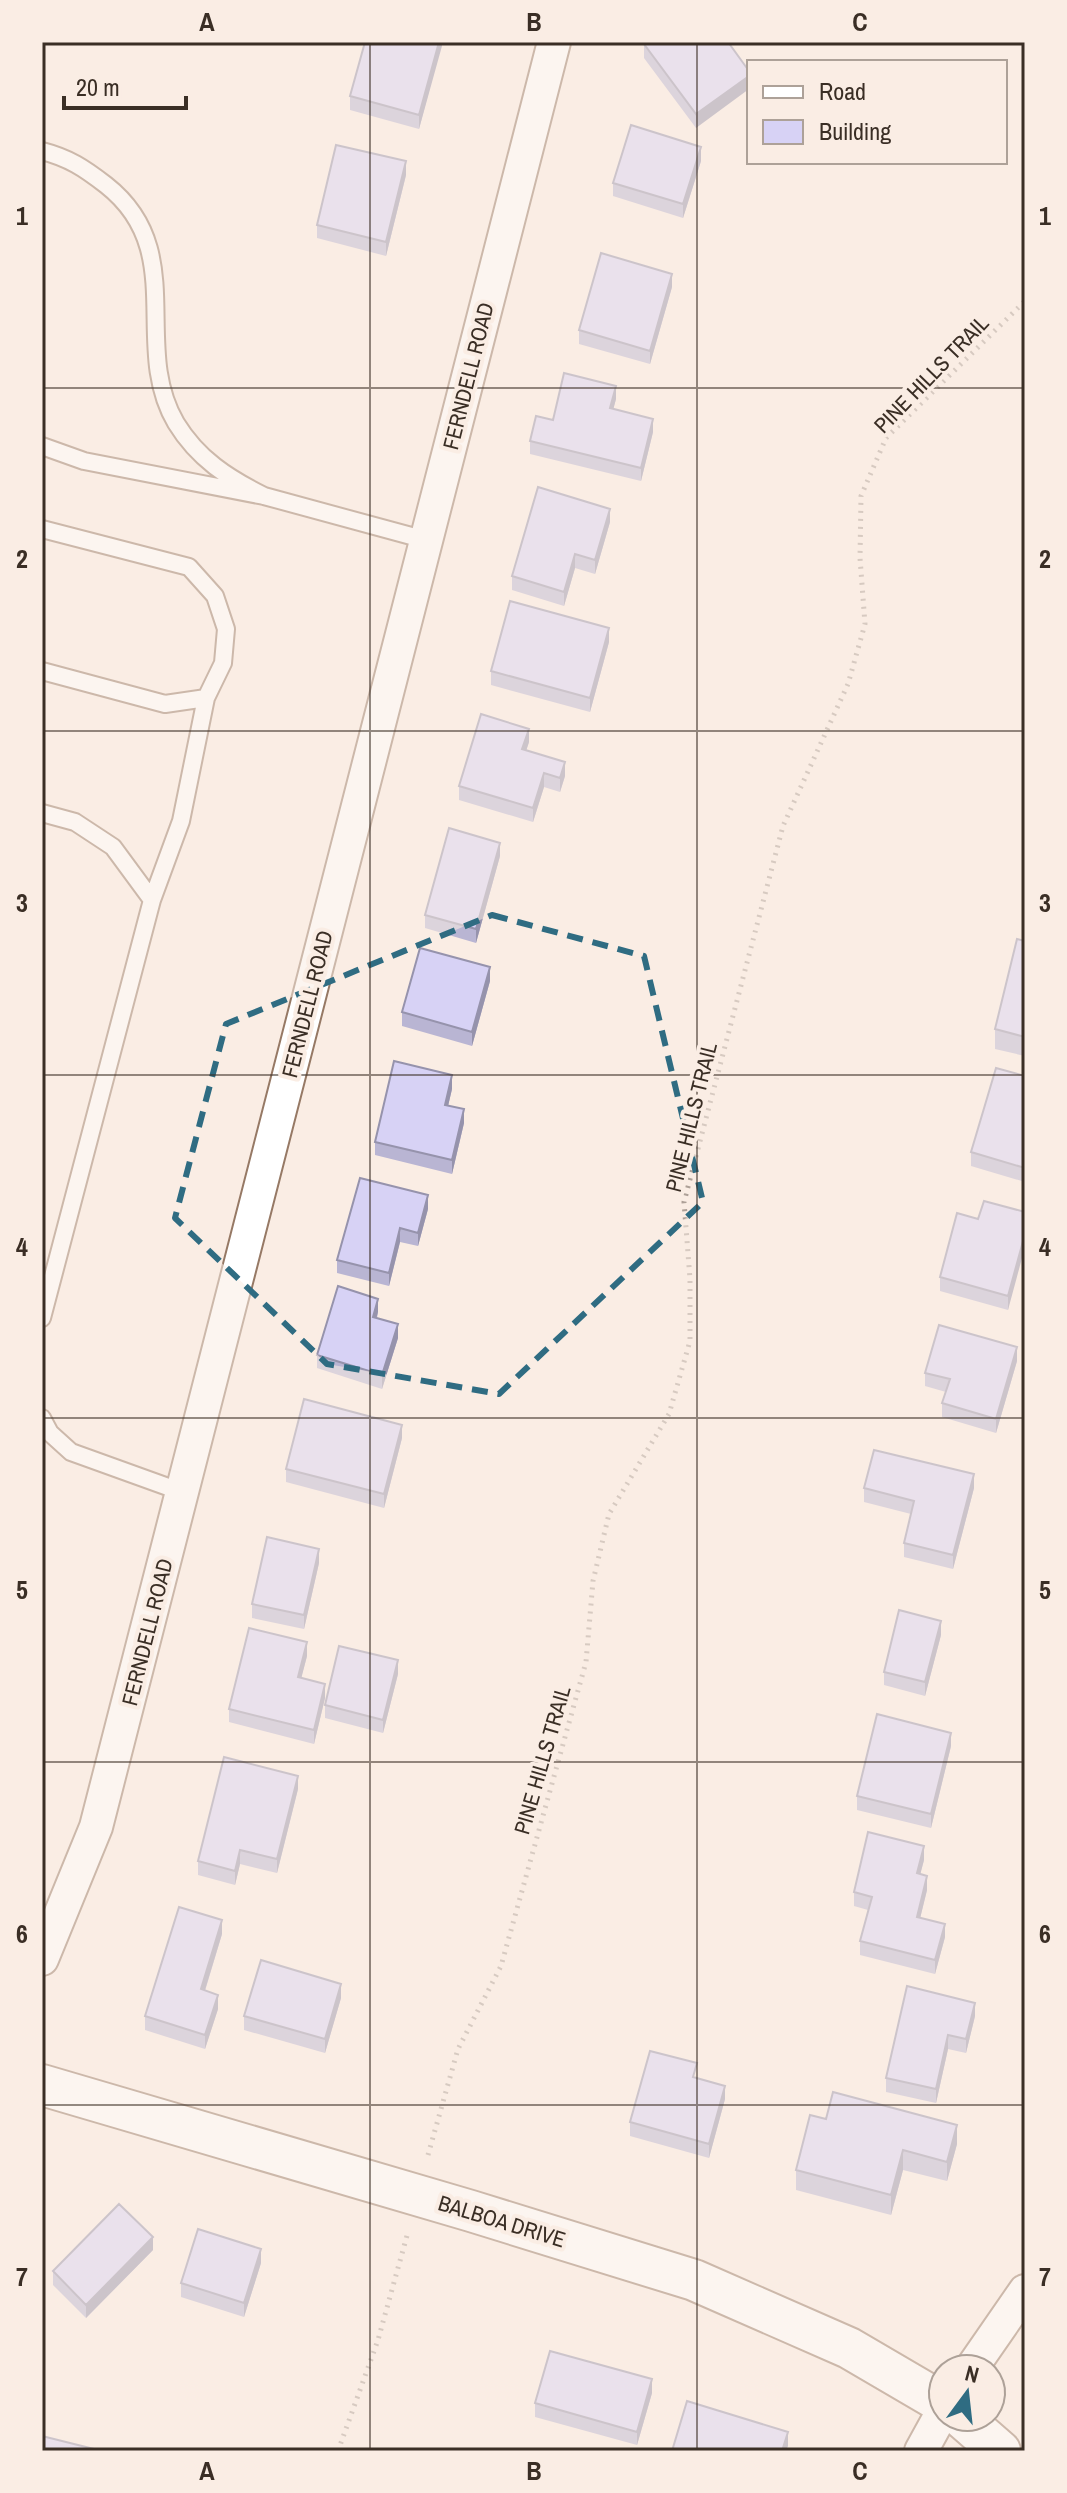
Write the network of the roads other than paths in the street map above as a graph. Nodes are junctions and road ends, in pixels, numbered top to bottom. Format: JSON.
{"nodes":[{"id":1,"x":554,"y":42,"type":"edge"},
{"id":2,"x":42,"y":151,"type":"edge"},
{"id":3,"x":42,"y":446,"type":"edge"},
{"id":4,"x":264,"y":496,"type":"junction"},
{"id":5,"x":42,"y":529,"type":"edge"},
{"id":6,"x":426,"y":540,"type":"junction"},
{"id":7,"x":42,"y":671,"type":"edge"},
{"id":8,"x":206,"y":698,"type":"junction"},
{"id":9,"x":42,"y":813,"type":"edge"},
{"id":10,"x":152,"y":900,"type":"junction"},
{"id":11,"x":42,"y":1318,"type":"edge"},
{"id":12,"x":42,"y":1418,"type":"edge"},
{"id":13,"x":182,"y":1492,"type":"junction"},
{"id":14,"x":42,"y":1959,"type":"edge"},
{"id":15,"x":42,"y":2085,"type":"edge"},
{"id":16,"x":1025,"y":2291,"type":"edge"},
{"id":17,"x":982,"y":2353,"type":"edge"},
{"id":18,"x":927,"y":2394,"type":"edge"},
{"id":19,"x":931,"y":2433,"type":"edge"},
{"id":20,"x":979,"y":2433,"type":"edge"},
{"id":21,"x":921,"y":2451,"type":"edge"},
{"id":22,"x":1000,"y":2451,"type":"edge"}],
"edges":[{"from":1,"to":6,"type":"street","name":"FERNDELL ROAD"},
{"from":2,"to":4,"type":"lane"},
{"from":3,"to":4,"type":"lane"},
{"from":4,"to":6,"type":"lane"},
{"from":5,"to":8,"type":"lane"},
{"from":6,"to":13,"type":"street","name":"FERNDELL ROAD"},
{"from":7,"to":8,"type":"lane"},
{"from":8,"to":10,"type":"lane"},
{"from":9,"to":10,"type":"lane"},
{"from":10,"to":11,"type":"lane"},
{"from":12,"to":13,"type":"lane"},
{"from":13,"to":14,"type":"street","name":"FERNDELL ROAD"},
{"from":15,"to":18,"type":"street","name":"BALBOA DRIVE"},
{"from":16,"to":17,"type":"street"},
{"from":19,"to":21,"type":"street"},
{"from":20,"to":22,"type":"street"}]}
